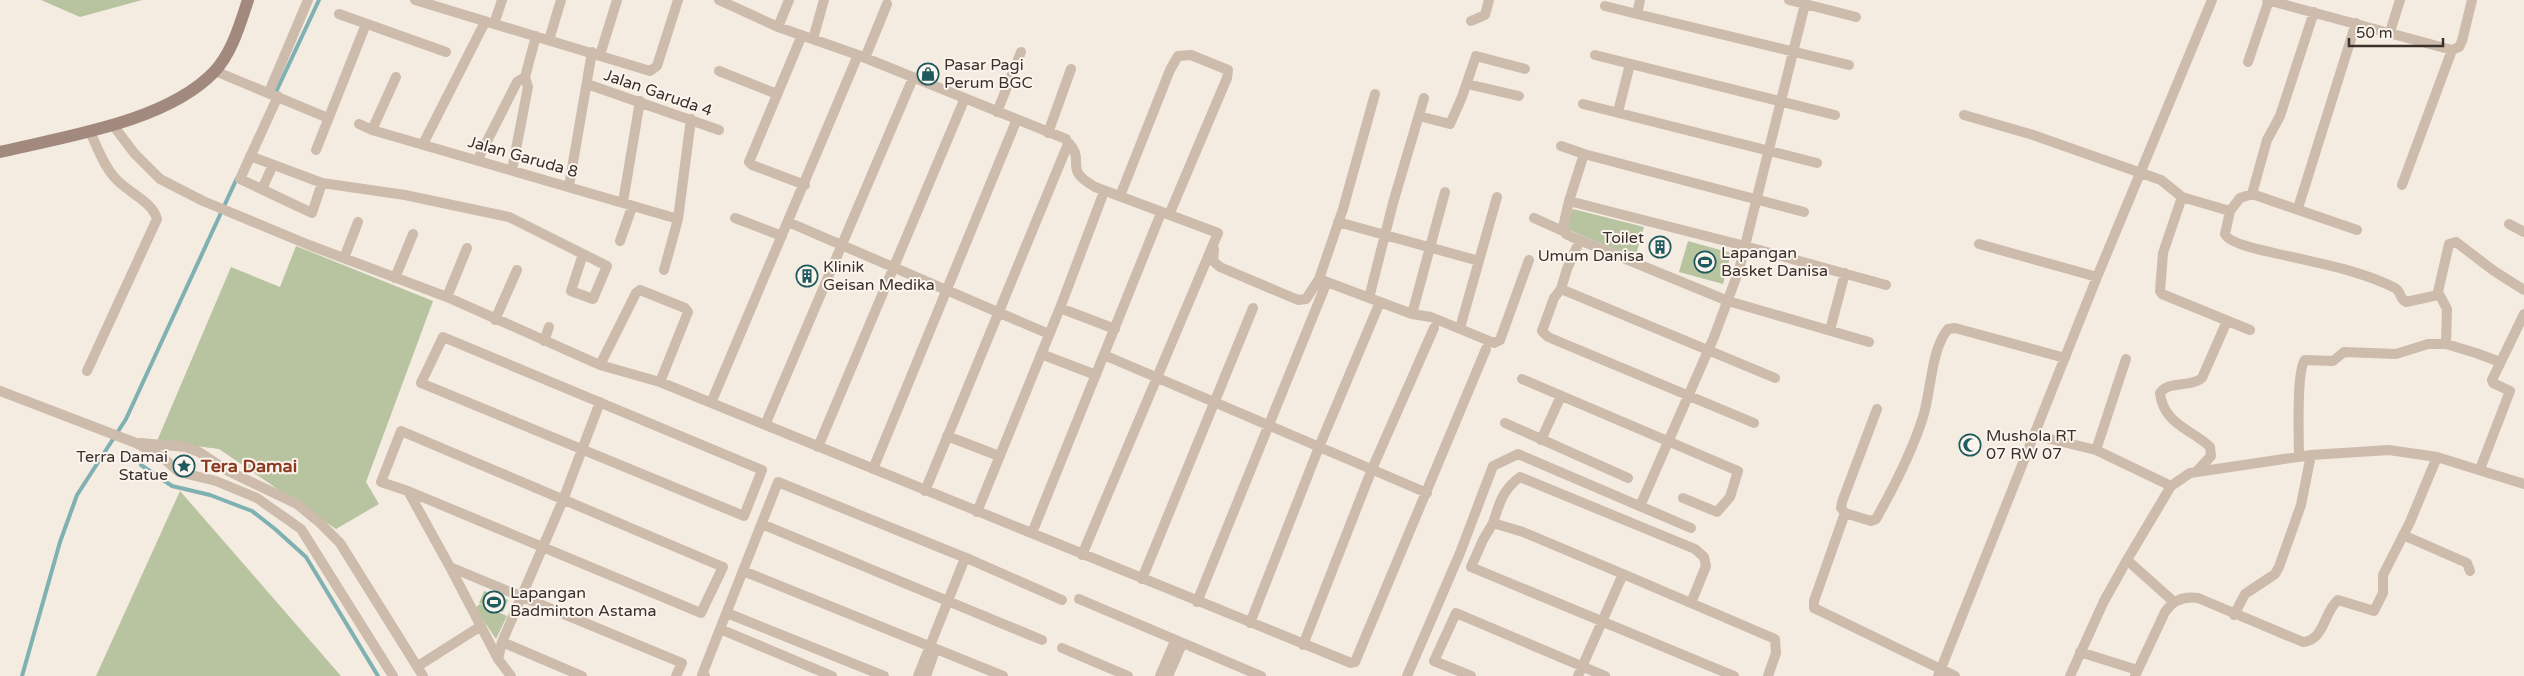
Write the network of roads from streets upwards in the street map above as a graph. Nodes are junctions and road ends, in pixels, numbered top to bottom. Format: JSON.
{"nodes":[{"id":1,"x":248,"y":0,"type":"edge"},
{"id":2,"x":308,"y":0,"type":"edge"},
{"id":3,"x":415,"y":0,"type":"edge"},
{"id":4,"x":502,"y":0,"type":"edge"},
{"id":5,"x":561,"y":0,"type":"edge"},
{"id":6,"x":617,"y":0,"type":"edge"},
{"id":7,"x":678,"y":0,"type":"edge"},
{"id":8,"x":719,"y":0,"type":"edge"},
{"id":9,"x":788,"y":0,"type":"edge"},
{"id":10,"x":824,"y":0,"type":"edge"},
{"id":11,"x":1489,"y":0,"type":"edge"},
{"id":12,"x":1640,"y":0,"type":"edge"},
{"id":13,"x":1790,"y":0,"type":"edge"},
{"id":14,"x":2212,"y":0,"type":"edge"},
{"id":15,"x":2268,"y":0,"type":"edge"},
{"id":16,"x":2400,"y":0,"type":"edge"},
{"id":17,"x":2472,"y":0,"type":"edge"},
{"id":18,"x":443,"y":4,"type":"edge"},
{"id":19,"x":887,"y":4,"type":"dead end"},
{"id":20,"x":1805,"y":4,"type":"junction"},
{"id":21,"x":2302,"y":4,"type":"edge"},
{"id":22,"x":1606,"y":6,"type":"dead end"},
{"id":23,"x":2314,"y":12,"type":"junction"},
{"id":24,"x":338,"y":14,"type":"dead end"},
{"id":25,"x":1637,"y":14,"type":"junction"},
{"id":26,"x":1856,"y":16,"type":"dead end"},
{"id":27,"x":1471,"y":21,"type":"dead end"},
{"id":28,"x":490,"y":23,"type":"junction"},
{"id":29,"x":2356,"y":23,"type":"junction"},
{"id":30,"x":366,"y":24,"type":"junction"},
{"id":31,"x":778,"y":27,"type":"junction"},
{"id":32,"x":2390,"y":32,"type":"junction"},
{"id":33,"x":802,"y":35,"type":"junction"},
{"id":34,"x":536,"y":36,"type":"junction"},
{"id":35,"x":813,"y":39,"type":"junction"},
{"id":36,"x":549,"y":40,"type":"junction"},
{"id":37,"x":2452,"y":50,"type":"junction"},
{"id":38,"x":446,"y":52,"type":"dead end"},
{"id":39,"x":1021,"y":52,"type":"dead end"},
{"id":40,"x":1794,"y":52,"type":"junction"},
{"id":41,"x":596,"y":54,"type":"junction"},
{"id":42,"x":1595,"y":55,"type":"dead end"},
{"id":43,"x":862,"y":57,"type":"junction"},
{"id":44,"x":2248,"y":62,"type":"dead end"},
{"id":45,"x":1630,"y":64,"type":"junction"},
{"id":46,"x":1849,"y":65,"type":"dead end"},
{"id":47,"x":1071,"y":69,"type":"dead end"},
{"id":48,"x":1525,"y":69,"type":"dead end"},
{"id":49,"x":719,"y":70,"type":"dead end"},
{"id":50,"x":215,"y":71,"type":"junction"},
{"id":51,"x":396,"y":77,"type":"dead end"},
{"id":52,"x":525,"y":77,"type":"junction"},
{"id":53,"x":913,"y":78,"type":"junction"},
{"id":54,"x":587,"y":84,"type":"junction"},
{"id":55,"x":1467,"y":84,"type":"junction"},
{"id":56,"x":273,"y":94,"type":"junction"},
{"id":57,"x":777,"y":94,"type":"junction"},
{"id":58,"x":1375,"y":94,"type":"dead end"},
{"id":59,"x":1520,"y":96,"type":"dead end"},
{"id":60,"x":965,"y":98,"type":"junction"},
{"id":61,"x":1424,"y":98,"type":"dead end"},
{"id":62,"x":640,"y":101,"type":"junction"},
{"id":63,"x":1781,"y":102,"type":"junction"},
{"id":64,"x":1583,"y":104,"type":"dead end"},
{"id":65,"x":997,"y":112,"type":"junction"},
{"id":66,"x":1618,"y":112,"type":"junction"},
{"id":67,"x":1836,"y":115,"type":"dead end"},
{"id":68,"x":1964,"y":115,"type":"dead end"},
{"id":69,"x":1419,"y":116,"type":"junction"},
{"id":70,"x":328,"y":118,"type":"junction"},
{"id":71,"x":1017,"y":119,"type":"junction"},
{"id":72,"x":692,"y":120,"type":"junction"},
{"id":73,"x":113,"y":124,"type":"junction"},
{"id":74,"x":359,"y":124,"type":"dead end"},
{"id":75,"x":89,"y":130,"type":"junction"},
{"id":76,"x":372,"y":130,"type":"junction"},
{"id":77,"x":719,"y":130,"type":"dead end"},
{"id":78,"x":1048,"y":133,"type":"junction"},
{"id":79,"x":1066,"y":140,"type":"junction"},
{"id":80,"x":423,"y":144,"type":"junction"},
{"id":81,"x":1561,"y":146,"type":"dead end"},
{"id":82,"x":316,"y":150,"type":"dead end"},
{"id":83,"x":1769,"y":151,"type":"junction"},
{"id":84,"x":0,"y":152,"type":"edge"},
{"id":85,"x":1584,"y":154,"type":"junction"},
{"id":86,"x":250,"y":156,"type":"junction"},
{"id":87,"x":478,"y":159,"type":"junction"},
{"id":88,"x":1817,"y":163,"type":"dead end"},
{"id":89,"x":273,"y":165,"type":"junction"},
{"id":90,"x":512,"y":170,"type":"junction"},
{"id":91,"x":2140,"y":173,"type":"junction"},
{"id":92,"x":322,"y":182,"type":"junction"},
{"id":93,"x":805,"y":185,"type":"junction"},
{"id":94,"x":2402,"y":185,"type":"dead end"},
{"id":95,"x":569,"y":186,"type":"junction"},
{"id":96,"x":262,"y":190,"type":"junction"},
{"id":97,"x":1445,"y":192,"type":"dead end"},
{"id":98,"x":2252,"y":194,"type":"junction"},
{"id":99,"x":1120,"y":196,"type":"junction"},
{"id":100,"x":1102,"y":197,"type":"dead end"},
{"id":101,"x":1496,"y":197,"type":"dead end"},
{"id":102,"x":2182,"y":197,"type":"junction"},
{"id":103,"x":1757,"y":200,"type":"junction"},
{"id":104,"x":1569,"y":201,"type":"junction"},
{"id":105,"x":628,"y":204,"type":"junction"},
{"id":106,"x":2298,"y":208,"type":"junction"},
{"id":107,"x":1804,"y":212,"type":"dead end"},
{"id":108,"x":2230,"y":212,"type":"junction"},
{"id":109,"x":1164,"y":216,"type":"junction"},
{"id":110,"x":735,"y":218,"type":"dead end"},
{"id":111,"x":1534,"y":218,"type":"dead end"},
{"id":112,"x":678,"y":219,"type":"junction"},
{"id":113,"x":358,"y":222,"type":"dead end"},
{"id":114,"x":788,"y":222,"type":"junction"},
{"id":115,"x":1338,"y":222,"type":"junction"},
{"id":116,"x":2509,"y":224,"type":"dead end"},
{"id":117,"x":2357,"y":230,"type":"dead end"},
{"id":118,"x":1565,"y":232,"type":"junction"},
{"id":119,"x":2524,"y":232,"type":"edge"},
{"id":120,"x":413,"y":234,"type":"dead end"},
{"id":121,"x":1384,"y":235,"type":"junction"},
{"id":122,"x":782,"y":236,"type":"junction"},
{"id":123,"x":1580,"y":240,"type":"junction"},
{"id":124,"x":620,"y":241,"type":"dead end"},
{"id":125,"x":1215,"y":243,"type":"junction"},
{"id":126,"x":1979,"y":244,"type":"dead end"},
{"id":127,"x":841,"y":246,"type":"junction"},
{"id":128,"x":1431,"y":246,"type":"junction"},
{"id":129,"x":1746,"y":246,"type":"junction"},
{"id":130,"x":466,"y":248,"type":"dead end"},
{"id":131,"x":583,"y":254,"type":"junction"},
{"id":132,"x":344,"y":258,"type":"junction"},
{"id":133,"x":1529,"y":260,"type":"dead end"},
{"id":134,"x":1478,"y":261,"type":"junction"},
{"id":135,"x":893,"y":268,"type":"junction"},
{"id":136,"x":517,"y":270,"type":"dead end"},
{"id":137,"x":664,"y":270,"type":"dead end"},
{"id":138,"x":1846,"y":273,"type":"junction"},
{"id":139,"x":2097,"y":277,"type":"junction"},
{"id":140,"x":395,"y":278,"type":"junction"},
{"id":141,"x":1319,"y":279,"type":"junction"},
{"id":142,"x":1886,"y":285,"type":"dead end"},
{"id":143,"x":1561,"y":288,"type":"junction"},
{"id":144,"x":1324,"y":289,"type":"dead end"},
{"id":145,"x":946,"y":290,"type":"junction"},
{"id":146,"x":2524,"y":290,"type":"edge"},
{"id":147,"x":2438,"y":295,"type":"junction"},
{"id":148,"x":448,"y":297,"type":"junction"},
{"id":149,"x":1369,"y":298,"type":"junction"},
{"id":150,"x":1728,"y":301,"type":"junction"},
{"id":151,"x":1380,"y":302,"type":"junction"},
{"id":152,"x":1060,"y":308,"type":"junction"},
{"id":153,"x":1253,"y":308,"type":"dead end"},
{"id":154,"x":997,"y":312,"type":"junction"},
{"id":155,"x":1412,"y":314,"type":"junction"},
{"id":156,"x":2524,"y":314,"type":"edge"},
{"id":157,"x":495,"y":320,"type":"junction"},
{"id":158,"x":2226,"y":321,"type":"junction"},
{"id":159,"x":549,"y":327,"type":"dead end"},
{"id":160,"x":1434,"y":328,"type":"dead end"},
{"id":161,"x":1460,"y":328,"type":"junction"},
{"id":162,"x":1115,"y":329,"type":"junction"},
{"id":163,"x":1830,"y":330,"type":"junction"},
{"id":164,"x":2250,"y":330,"type":"dead end"},
{"id":165,"x":1049,"y":334,"type":"junction"},
{"id":166,"x":544,"y":341,"type":"junction"},
{"id":167,"x":1869,"y":342,"type":"dead end"},
{"id":168,"x":2446,"y":344,"type":"junction"},
{"id":169,"x":1486,"y":349,"type":"dead end"},
{"id":170,"x":1708,"y":350,"type":"junction"},
{"id":171,"x":1041,"y":354,"type":"junction"},
{"id":172,"x":1104,"y":355,"type":"junction"},
{"id":173,"x":2065,"y":358,"type":"junction"},
{"id":174,"x":2126,"y":360,"type":"dead end"},
{"id":175,"x":2500,"y":362,"type":"junction"},
{"id":176,"x":600,"y":365,"type":"junction"},
{"id":177,"x":87,"y":371,"type":"dead end"},
{"id":178,"x":1096,"y":375,"type":"junction"},
{"id":179,"x":1775,"y":378,"type":"dead end"},
{"id":180,"x":1158,"y":379,"type":"junction"},
{"id":181,"x":1522,"y":379,"type":"dead end"},
{"id":182,"x":660,"y":382,"type":"junction"},
{"id":183,"x":0,"y":391,"type":"edge"},
{"id":184,"x":1561,"y":396,"type":"junction"},
{"id":185,"x":1688,"y":396,"type":"junction"},
{"id":186,"x":600,"y":402,"type":"junction"},
{"id":187,"x":711,"y":403,"type":"junction"},
{"id":188,"x":1215,"y":403,"type":"junction"},
{"id":189,"x":1877,"y":408,"type":"dead end"},
{"id":190,"x":1505,"y":423,"type":"dead end"},
{"id":191,"x":1754,"y":423,"type":"dead end"},
{"id":192,"x":765,"y":425,"type":"junction"},
{"id":193,"x":1268,"y":426,"type":"junction"},
{"id":194,"x":2034,"y":435,"type":"junction"},
{"id":195,"x":947,"y":436,"type":"junction"},
{"id":196,"x":1541,"y":440,"type":"junction"},
{"id":197,"x":136,"y":443,"type":"junction"},
{"id":198,"x":1667,"y":443,"type":"junction"},
{"id":199,"x":818,"y":447,"type":"junction"},
{"id":200,"x":1319,"y":447,"type":"junction"},
{"id":201,"x":2096,"y":450,"type":"junction"},
{"id":202,"x":583,"y":451,"type":"junction"},
{"id":203,"x":2311,"y":455,"type":"junction"},
{"id":204,"x":999,"y":456,"type":"junction"},
{"id":205,"x":2299,"y":457,"type":"junction"},
{"id":206,"x":2437,"y":457,"type":"junction"},
{"id":207,"x":873,"y":469,"type":"junction"},
{"id":208,"x":2480,"y":469,"type":"junction"},
{"id":209,"x":1372,"y":470,"type":"junction"},
{"id":210,"x":2197,"y":471,"type":"junction"},
{"id":211,"x":1628,"y":478,"type":"dead end"},
{"id":212,"x":2524,"y":484,"type":"edge"},
{"id":213,"x":2171,"y":486,"type":"junction"},
{"id":214,"x":925,"y":491,"type":"junction"},
{"id":215,"x":408,"y":492,"type":"junction"},
{"id":216,"x":1428,"y":493,"type":"junction"},
{"id":217,"x":1683,"y":498,"type":"dead end"},
{"id":218,"x":563,"y":500,"type":"junction"},
{"id":219,"x":1640,"y":506,"type":"junction"},
{"id":220,"x":977,"y":512,"type":"junction"},
{"id":221,"x":1845,"y":513,"type":"junction"},
{"id":222,"x":1493,"y":523,"type":"junction"},
{"id":223,"x":762,"y":524,"type":"junction"},
{"id":224,"x":1691,"y":528,"type":"dead end"},
{"id":225,"x":1032,"y":533,"type":"junction"},
{"id":226,"x":2403,"y":535,"type":"junction"},
{"id":227,"x":542,"y":547,"type":"junction"},
{"id":228,"x":1082,"y":555,"type":"junction"},
{"id":229,"x":968,"y":559,"type":"junction"},
{"id":230,"x":2127,"y":560,"type":"junction"},
{"id":231,"x":450,"y":567,"type":"junction"},
{"id":232,"x":743,"y":571,"type":"junction"},
{"id":233,"x":2470,"y":571,"type":"dead end"},
{"id":234,"x":1622,"y":574,"type":"junction"},
{"id":235,"x":1142,"y":579,"type":"junction"},
{"id":236,"x":521,"y":595,"type":"junction"},
{"id":237,"x":1079,"y":599,"type":"dead end"},
{"id":238,"x":1062,"y":600,"type":"dead end"},
{"id":239,"x":952,"y":601,"type":"junction"},
{"id":240,"x":1197,"y":602,"type":"junction"},
{"id":241,"x":2174,"y":602,"type":"junction"},
{"id":242,"x":1691,"y":604,"type":"junction"},
{"id":243,"x":727,"y":613,"type":"junction"},
{"id":244,"x":2234,"y":615,"type":"junction"},
{"id":245,"x":1602,"y":620,"type":"junction"},
{"id":246,"x":1250,"y":623,"type":"junction"},
{"id":247,"x":481,"y":626,"type":"junction"},
{"id":248,"x":720,"y":629,"type":"junction"},
{"id":249,"x":1042,"y":640,"type":"dead end"},
{"id":250,"x":502,"y":642,"type":"junction"},
{"id":251,"x":1179,"y":642,"type":"junction"},
{"id":252,"x":1303,"y":645,"type":"junction"},
{"id":253,"x":933,"y":647,"type":"junction"},
{"id":254,"x":1062,"y":648,"type":"dead end"},
{"id":255,"x":2080,"y":652,"type":"junction"},
{"id":256,"x":498,"y":659,"type":"junction"},
{"id":257,"x":418,"y":666,"type":"junction"},
{"id":258,"x":1580,"y":671,"type":"edge"},
{"id":259,"x":1939,"y":673,"type":"edge"},
{"id":260,"x":2136,"y":673,"type":"edge"},
{"id":261,"x":1726,"y":675,"type":"edge"},
{"id":262,"x":393,"y":676,"type":"edge"},
{"id":263,"x":422,"y":676,"type":"edge"},
{"id":264,"x":511,"y":676,"type":"edge"},
{"id":265,"x":582,"y":676,"type":"edge"},
{"id":266,"x":676,"y":676,"type":"edge"},
{"id":267,"x":705,"y":676,"type":"edge"},
{"id":268,"x":832,"y":676,"type":"edge"},
{"id":269,"x":884,"y":676,"type":"edge"},
{"id":270,"x":918,"y":676,"type":"edge"},
{"id":271,"x":926,"y":676,"type":"edge"},
{"id":272,"x":1003,"y":676,"type":"edge"},
{"id":273,"x":1128,"y":676,"type":"edge"},
{"id":274,"x":1160,"y":676,"type":"edge"},
{"id":275,"x":1168,"y":676,"type":"edge"},
{"id":276,"x":1261,"y":676,"type":"edge"},
{"id":277,"x":1407,"y":676,"type":"edge"},
{"id":278,"x":1471,"y":676,"type":"edge"},
{"id":279,"x":1605,"y":676,"type":"edge"},
{"id":280,"x":1768,"y":676,"type":"edge"},
{"id":281,"x":1955,"y":676,"type":"edge"},
{"id":282,"x":2070,"y":676,"type":"edge"}],
"edges":[{"from":1,"to":50,"type":"street"},
{"from":2,"to":56,"type":"street"},
{"from":3,"to":18,"type":"street"},
{"from":4,"to":28,"type":"street"},
{"from":5,"to":36,"type":"street"},
{"from":6,"to":41,"type":"street"},
{"from":7,"to":41,"type":"street"},
{"from":8,"to":31,"type":"street"},
{"from":9,"to":31,"type":"street"},
{"from":10,"to":35,"type":"street"},
{"from":11,"to":27,"type":"street"},
{"from":12,"to":25,"type":"street"},
{"from":13,"to":20,"type":"street"},
{"from":14,"to":91,"type":"street"},
{"from":15,"to":21,"type":"street"},
{"from":15,"to":44,"type":"street"},
{"from":16,"to":32,"type":"street"},
{"from":17,"to":37,"type":"street"},
{"from":18,"to":28,"type":"street"},
{"from":19,"to":43,"type":"street"},
{"from":20,"to":26,"type":"street"},
{"from":20,"to":40,"type":"street"},
{"from":21,"to":23,"type":"street"},
{"from":22,"to":25,"type":"street"},
{"from":23,"to":29,"type":"street"},
{"from":23,"to":98,"type":"street"},
{"from":24,"to":30,"type":"street"},
{"from":25,"to":40,"type":"street"},
{"from":28,"to":34,"type":"street"},
{"from":28,"to":80,"type":"street"},
{"from":29,"to":32,"type":"street"},
{"from":29,"to":106,"type":"street"},
{"from":30,"to":38,"type":"street"},
{"from":30,"to":70,"type":"street"},
{"from":31,"to":33,"type":"street"},
{"from":32,"to":37,"type":"street"},
{"from":33,"to":35,"type":"street"},
{"from":33,"to":57,"type":"street"},
{"from":34,"to":36,"type":"street"},
{"from":34,"to":52,"type":"street"},
{"from":35,"to":43,"type":"street"},
{"from":36,"to":41,"type":"street"},
{"from":37,"to":94,"type":"street"},
{"from":39,"to":65,"type":"street"},
{"from":40,"to":46,"type":"street"},
{"from":40,"to":63,"type":"street"},
{"from":41,"to":54,"type":"street"},
{"from":42,"to":45,"type":"street"},
{"from":43,"to":53,"type":"street"},
{"from":43,"to":93,"type":"street"},
{"from":45,"to":63,"type":"street"},
{"from":45,"to":66,"type":"street"},
{"from":47,"to":78,"type":"street"},
{"from":48,"to":55,"type":"street"},
{"from":49,"to":57,"type":"street"},
{"from":50,"to":56,"type":"street"},
{"from":50,"to":73,"type":"street"},
{"from":51,"to":76,"type":"street"},
{"from":52,"to":87,"type":"street"},
{"from":52,"to":90,"type":"street"},
{"from":53,"to":60,"type":"street"},
{"from":53,"to":127,"type":"street"},
{"from":54,"to":62,"type":"street","name":"Jalan Garuda 4"},
{"from":54,"to":95,"type":"street"},
{"from":55,"to":59,"type":"street"},
{"from":55,"to":69,"type":"street"},
{"from":56,"to":70,"type":"street"},
{"from":56,"to":86,"type":"street"},
{"from":57,"to":93,"type":"street"},
{"from":58,"to":115,"type":"street"},
{"from":60,"to":65,"type":"street"},
{"from":60,"to":135,"type":"street"},
{"from":61,"to":69,"type":"street"},
{"from":62,"to":72,"type":"street","name":"Jalan Garuda 4"},
{"from":62,"to":105,"type":"street"},
{"from":63,"to":67,"type":"street"},
{"from":63,"to":83,"type":"street"},
{"from":64,"to":66,"type":"street"},
{"from":65,"to":71,"type":"street"},
{"from":66,"to":83,"type":"street"},
{"from":68,"to":91,"type":"street"},
{"from":69,"to":121,"type":"street"},
{"from":70,"to":82,"type":"street"},
{"from":71,"to":78,"type":"street"},
{"from":71,"to":145,"type":"street"},
{"from":72,"to":77,"type":"street","name":"Jalan Garuda 4"},
{"from":72,"to":112,"type":"street"},
{"from":73,"to":75,"type":"street"},
{"from":73,"to":132,"type":"street"},
{"from":74,"to":76,"type":"street","name":"Jalan Garuda 8"},
{"from":75,"to":84,"type":"street"},
{"from":75,"to":177,"type":"street"},
{"from":76,"to":80,"type":"street","name":"Jalan Garuda 8"},
{"from":78,"to":79,"type":"street"},
{"from":79,"to":99,"type":"street"},
{"from":79,"to":154,"type":"street"},
{"from":80,"to":87,"type":"street","name":"Jalan Garuda 8"},
{"from":81,"to":85,"type":"street"},
{"from":83,"to":88,"type":"street"},
{"from":83,"to":103,"type":"street"},
{"from":85,"to":103,"type":"street"},
{"from":85,"to":104,"type":"street"},
{"from":86,"to":89,"type":"street"},
{"from":86,"to":96,"type":"street"},
{"from":87,"to":90,"type":"street","name":"Jalan Garuda 8"},
{"from":89,"to":92,"type":"street"},
{"from":89,"to":96,"type":"street"},
{"from":90,"to":95,"type":"street","name":"Jalan Garuda 8"},
{"from":91,"to":102,"type":"street"},
{"from":91,"to":139,"type":"street"},
{"from":92,"to":96,"type":"street"},
{"from":92,"to":131,"type":"street"},
{"from":93,"to":114,"type":"street"},
{"from":95,"to":105,"type":"street","name":"Jalan Garuda 8"},
{"from":97,"to":128,"type":"street"},
{"from":98,"to":106,"type":"street"},
{"from":98,"to":108,"type":"street"},
{"from":99,"to":109,"type":"street"},
{"from":99,"to":109,"type":"street"},
{"from":100,"to":152,"type":"street"},
{"from":101,"to":134,"type":"street"},
{"from":102,"to":108,"type":"street"},
{"from":102,"to":158,"type":"street"},
{"from":103,"to":107,"type":"street"},
{"from":103,"to":129,"type":"street"},
{"from":104,"to":118,"type":"street"},
{"from":104,"to":129,"type":"street"},
{"from":105,"to":112,"type":"street","name":"Jalan Garuda 8"},
{"from":105,"to":124,"type":"street"},
{"from":106,"to":117,"type":"street"},
{"from":108,"to":147,"type":"street"},
{"from":109,"to":125,"type":"street"},
{"from":109,"to":162,"type":"street"},
{"from":110,"to":122,"type":"street"},
{"from":111,"to":118,"type":"street"},
{"from":112,"to":137,"type":"street"},
{"from":113,"to":132,"type":"street"},
{"from":114,"to":122,"type":"street"},
{"from":114,"to":127,"type":"street"},
{"from":115,"to":121,"type":"street"},
{"from":115,"to":141,"type":"street"},
{"from":116,"to":119,"type":"street"},
{"from":118,"to":123,"type":"street"},
{"from":120,"to":140,"type":"street"},
{"from":121,"to":128,"type":"street"},
{"from":121,"to":149,"type":"street"},
{"from":122,"to":187,"type":"street"},
{"from":123,"to":143,"type":"street"},
{"from":123,"to":150,"type":"street"},
{"from":125,"to":141,"type":"street"},
{"from":125,"to":180,"type":"street"},
{"from":126,"to":139,"type":"street"},
{"from":127,"to":135,"type":"street"},
{"from":127,"to":192,"type":"street"},
{"from":128,"to":134,"type":"street"},
{"from":128,"to":155,"type":"street"},
{"from":129,"to":138,"type":"street"},
{"from":129,"to":150,"type":"street"},
{"from":130,"to":148,"type":"street"},
{"from":131,"to":131,"type":"street"},
{"from":132,"to":140,"type":"street"},
{"from":133,"to":161,"type":"street"},
{"from":134,"to":161,"type":"street"},
{"from":135,"to":145,"type":"street"},
{"from":135,"to":199,"type":"street"},
{"from":136,"to":157,"type":"street"},
{"from":138,"to":142,"type":"street"},
{"from":138,"to":163,"type":"street"},
{"from":139,"to":173,"type":"street"},
{"from":140,"to":148,"type":"street"},
{"from":141,"to":149,"type":"street"},
{"from":143,"to":170,"type":"street"},
{"from":143,"to":185,"type":"street"},
{"from":144,"to":193,"type":"street"},
{"from":145,"to":154,"type":"street"},
{"from":145,"to":207,"type":"street"},
{"from":146,"to":147,"type":"street"},
{"from":147,"to":168,"type":"street"},
{"from":148,"to":157,"type":"street"},
{"from":149,"to":151,"type":"street"},
{"from":150,"to":163,"type":"street"},
{"from":150,"to":170,"type":"street"},
{"from":151,"to":155,"type":"street"},
{"from":151,"to":200,"type":"street"},
{"from":152,"to":162,"type":"street"},
{"from":152,"to":165,"type":"street"},
{"from":153,"to":188,"type":"street"},
{"from":154,"to":165,"type":"street"},
{"from":154,"to":195,"type":"street"},
{"from":155,"to":161,"type":"street"},
{"from":156,"to":175,"type":"street"},
{"from":157,"to":166,"type":"street"},
{"from":158,"to":164,"type":"street"},
{"from":158,"to":210,"type":"street"},
{"from":159,"to":166,"type":"street"},
{"from":160,"to":209,"type":"street"},
{"from":162,"to":172,"type":"street"},
{"from":163,"to":167,"type":"street"},
{"from":165,"to":171,"type":"street"},
{"from":166,"to":176,"type":"street"},
{"from":168,"to":175,"type":"street"},
{"from":168,"to":205,"type":"street"},
{"from":169,"to":216,"type":"street"},
{"from":170,"to":179,"type":"street"},
{"from":170,"to":185,"type":"street"},
{"from":171,"to":178,"type":"street"},
{"from":171,"to":204,"type":"street"},
{"from":172,"to":178,"type":"street"},
{"from":172,"to":180,"type":"street"},
{"from":173,"to":194,"type":"street"},
{"from":173,"to":221,"type":"street"},
{"from":174,"to":201,"type":"street"},
{"from":175,"to":208,"type":"street"},
{"from":176,"to":182,"type":"street"},
{"from":176,"to":182,"type":"street"},
{"from":178,"to":225,"type":"street"},
{"from":180,"to":188,"type":"street"},
{"from":180,"to":228,"type":"street"},
{"from":181,"to":184,"type":"street"},
{"from":182,"to":187,"type":"street"},
{"from":183,"to":197,"type":"street"},
{"from":184,"to":196,"type":"street"},
{"from":184,"to":198,"type":"street"},
{"from":185,"to":191,"type":"street"},
{"from":185,"to":198,"type":"street"},
{"from":186,"to":202,"type":"street"},
{"from":186,"to":202,"type":"street"},
{"from":186,"to":202,"type":"street"},
{"from":187,"to":192,"type":"street"},
{"from":188,"to":193,"type":"street"},
{"from":188,"to":235,"type":"street"},
{"from":189,"to":221,"type":"street"},
{"from":190,"to":196,"type":"street"},
{"from":192,"to":199,"type":"street"},
{"from":193,"to":200,"type":"street"},
{"from":193,"to":240,"type":"street"},
{"from":194,"to":201,"type":"street"},
{"from":194,"to":259,"type":"street"},
{"from":195,"to":204,"type":"street"},
{"from":195,"to":214,"type":"street"},
{"from":196,"to":211,"type":"street"},
{"from":197,"to":257,"type":"street"},
{"from":197,"to":262,"type":"street"},
{"from":198,"to":217,"type":"street"},
{"from":198,"to":219,"type":"street"},
{"from":199,"to":207,"type":"street"},
{"from":200,"to":209,"type":"street"},
{"from":200,"to":246,"type":"street"},
{"from":201,"to":213,"type":"street"},
{"from":202,"to":218,"type":"street"},
{"from":203,"to":205,"type":"street"},
{"from":203,"to":206,"type":"street"},
{"from":203,"to":244,"type":"street"},
{"from":204,"to":220,"type":"street"},
{"from":205,"to":210,"type":"street"},
{"from":206,"to":208,"type":"street"},
{"from":206,"to":226,"type":"street"},
{"from":207,"to":214,"type":"street"},
{"from":208,"to":212,"type":"street"},
{"from":209,"to":216,"type":"street"},
{"from":209,"to":252,"type":"street"},
{"from":210,"to":213,"type":"street"},
{"from":213,"to":230,"type":"street"},
{"from":214,"to":220,"type":"street"},
{"from":215,"to":218,"type":"street"},
{"from":215,"to":227,"type":"street"},
{"from":215,"to":231,"type":"street"},
{"from":216,"to":252,"type":"street"},
{"from":218,"to":227,"type":"street"},
{"from":218,"to":227,"type":"street"},
{"from":219,"to":224,"type":"street"},
{"from":219,"to":277,"type":"street"},
{"from":220,"to":225,"type":"street"},
{"from":221,"to":259,"type":"street"},
{"from":222,"to":234,"type":"street"},
{"from":222,"to":242,"type":"street"},
{"from":222,"to":245,"type":"street"},
{"from":223,"to":229,"type":"street"},
{"from":223,"to":232,"type":"street"},
{"from":223,"to":239,"type":"street"},
{"from":225,"to":228,"type":"street"},
{"from":226,"to":233,"type":"street"},
{"from":226,"to":244,"type":"street"},
{"from":227,"to":236,"type":"street"},
{"from":228,"to":235,"type":"street"},
{"from":229,"to":238,"type":"street"},
{"from":229,"to":239,"type":"street"},
{"from":230,"to":241,"type":"street"},
{"from":230,"to":255,"type":"street"},
{"from":231,"to":236,"type":"street"},
{"from":231,"to":247,"type":"street"},
{"from":232,"to":243,"type":"street"},
{"from":232,"to":253,"type":"street"},
{"from":234,"to":242,"type":"street"},
{"from":234,"to":245,"type":"street"},
{"from":235,"to":240,"type":"street"},
{"from":236,"to":250,"type":"street"},
{"from":236,"to":266,"type":"street"},
{"from":237,"to":251,"type":"street"},
{"from":239,"to":249,"type":"street"},
{"from":239,"to":253,"type":"street"},
{"from":240,"to":246,"type":"street"},
{"from":241,"to":244,"type":"street"},
{"from":241,"to":260,"type":"street"},
{"from":242,"to":280,"type":"street"},
{"from":243,"to":248,"type":"street"},
{"from":243,"to":269,"type":"street"},
{"from":245,"to":258,"type":"street"},
{"from":245,"to":261,"type":"street"},
{"from":246,"to":252,"type":"street"},
{"from":247,"to":256,"type":"street"},
{"from":247,"to":257,"type":"street"},
{"from":248,"to":267,"type":"street"},
{"from":248,"to":268,"type":"street"},
{"from":250,"to":256,"type":"street"},
{"from":250,"to":265,"type":"street"},
{"from":251,"to":274,"type":"street"},
{"from":251,"to":275,"type":"street"},
{"from":251,"to":276,"type":"street"},
{"from":253,"to":270,"type":"street"},
{"from":253,"to":271,"type":"street"},
{"from":253,"to":272,"type":"street"},
{"from":254,"to":273,"type":"street"},
{"from":255,"to":260,"type":"street"},
{"from":255,"to":282,"type":"street"},
{"from":256,"to":264,"type":"street"},
{"from":257,"to":263,"type":"street"},
{"from":258,"to":278,"type":"street"},
{"from":258,"to":279,"type":"street"},
{"from":259,"to":281,"type":"street"}]}
